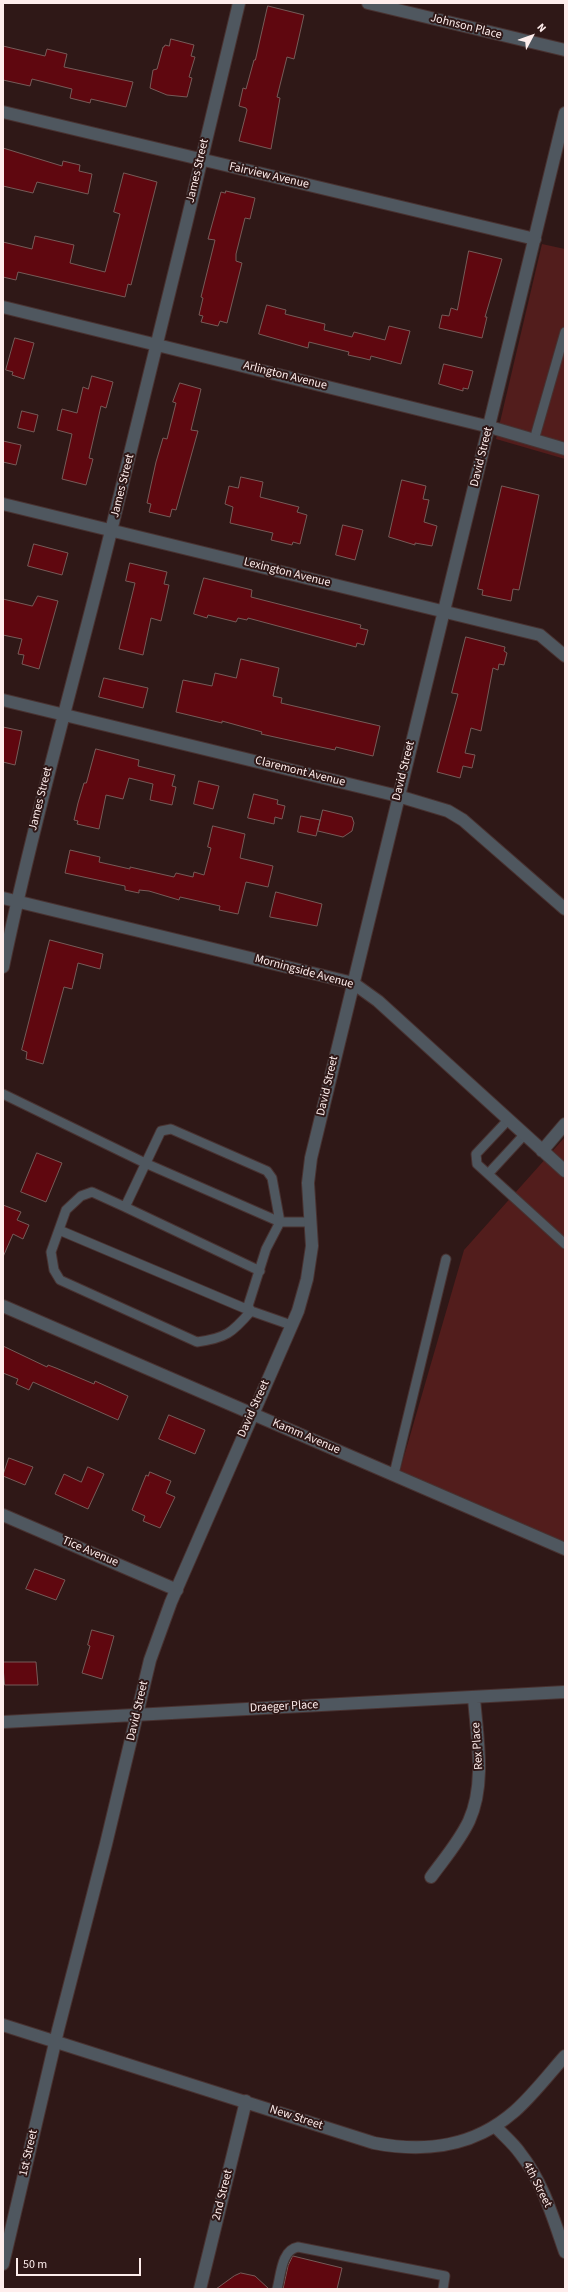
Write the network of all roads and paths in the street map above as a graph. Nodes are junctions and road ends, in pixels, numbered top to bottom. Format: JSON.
{"nodes":[{"id":1,"x":239,"y":3,"type":"edge"},
{"id":2,"x":368,"y":3,"type":"edge"},
{"id":3,"x":565,"y":50,"type":"edge"},
{"id":4,"x":3,"y":112,"type":"edge"},
{"id":5,"x":565,"y":113,"type":"edge"},
{"id":6,"x":201,"y":160,"type":"junction"},
{"id":7,"x":535,"y":239,"type":"junction"},
{"id":8,"x":3,"y":307,"type":"edge"},
{"id":9,"x":565,"y":332,"type":"edge"},
{"id":10,"x":157,"y":344,"type":"junction"},
{"id":11,"x":490,"y":427,"type":"junction"},
{"id":12,"x":534,"y":440,"type":"junction"},
{"id":13,"x":565,"y":449,"type":"edge"},
{"id":14,"x":3,"y":504,"type":"edge"},
{"id":15,"x":112,"y":530,"type":"junction"},
{"id":16,"x":444,"y":611,"type":"junction"},
{"id":17,"x":565,"y":656,"type":"edge"},
{"id":18,"x":3,"y":700,"type":"edge"},
{"id":19,"x":62,"y":714,"type":"junction"},
{"id":20,"x":398,"y":796,"type":"junction"},
{"id":21,"x":3,"y":898,"type":"edge"},
{"id":22,"x":17,"y":901,"type":"junction"},
{"id":23,"x":565,"y":909,"type":"edge"},
{"id":24,"x":3,"y":967,"type":"edge"},
{"id":25,"x":353,"y":982,"type":"junction"},
{"id":26,"x":3,"y":1094,"type":"edge"},
{"id":27,"x":508,"y":1120,"type":"junction"},
{"id":28,"x":565,"y":1124,"type":"edge"},
{"id":29,"x":524,"y":1135,"type":"junction"},
{"id":30,"x":542,"y":1151,"type":"junction"},
{"id":31,"x":145,"y":1163,"type":"junction"},
{"id":32,"x":565,"y":1171,"type":"edge"},
{"id":33,"x":488,"y":1174,"type":"junction"},
{"id":34,"x":125,"y":1206,"type":"junction"},
{"id":35,"x":280,"y":1222,"type":"junction"},
{"id":36,"x":311,"y":1222,"type":"junction"},
{"id":37,"x":59,"y":1230,"type":"junction"},
{"id":38,"x":565,"y":1244,"type":"edge"},
{"id":39,"x":446,"y":1259,"type":"dead end"},
{"id":40,"x":260,"y":1271,"type":"junction"},
{"id":41,"x":3,"y":1306,"type":"edge"},
{"id":42,"x":251,"y":1311,"type":"junction"},
{"id":43,"x":291,"y":1325,"type":"junction"},
{"id":44,"x":252,"y":1414,"type":"junction"},
{"id":45,"x":394,"y":1474,"type":"junction"},
{"id":46,"x":3,"y":1515,"type":"edge"},
{"id":47,"x":565,"y":1549,"type":"edge"},
{"id":48,"x":177,"y":1590,"type":"junction"},
{"id":49,"x":565,"y":1692,"type":"edge"},
{"id":50,"x":474,"y":1698,"type":"junction"},
{"id":51,"x":138,"y":1714,"type":"junction"},
{"id":52,"x":3,"y":1722,"type":"edge"},
{"id":53,"x":431,"y":1877,"type":"dead end"},
{"id":54,"x":3,"y":2025,"type":"edge"},
{"id":55,"x":55,"y":2043,"type":"junction"},
{"id":56,"x":565,"y":2056,"type":"edge"},
{"id":57,"x":246,"y":2101,"type":"junction"},
{"id":58,"x":495,"y":2126,"type":"junction"},
{"id":59,"x":565,"y":2252,"type":"edge"},
{"id":60,"x":3,"y":2264,"type":"edge"},
{"id":61,"x":200,"y":2289,"type":"edge"},
{"id":62,"x":277,"y":2289,"type":"edge"},
{"id":63,"x":443,"y":2289,"type":"edge"}],
"edges":[{"from":1,"to":6,"type":"street","name":"James Street"},
{"from":2,"to":3,"type":"street","name":"Johnson Place"},
{"from":4,"to":6,"type":"street","name":"Fairview Avenue"},
{"from":5,"to":7,"type":"street","name":"David Street"},
{"from":6,"to":7,"type":"street","name":"Fairview Avenue"},
{"from":6,"to":10,"type":"street","name":"James Street"},
{"from":7,"to":11,"type":"street","name":"David Street"},
{"from":8,"to":10,"type":"street","name":"Arlington Avenue"},
{"from":9,"to":12,"type":"lane"},
{"from":10,"to":11,"type":"street","name":"Arlington Avenue"},
{"from":10,"to":15,"type":"street","name":"James Street"},
{"from":11,"to":12,"type":"street","name":"Arlington Avenue"},
{"from":11,"to":16,"type":"street","name":"David Street"},
{"from":12,"to":13,"type":"street","name":"Arlington Avenue"},
{"from":14,"to":15,"type":"street","name":"Lexington Avenue"},
{"from":15,"to":16,"type":"street","name":"Lexington Avenue"},
{"from":15,"to":19,"type":"street","name":"James Street"},
{"from":16,"to":17,"type":"street","name":"Lexington Avenue"},
{"from":16,"to":20,"type":"street","name":"David Street"},
{"from":18,"to":19,"type":"street","name":"Claremont Avenue"},
{"from":19,"to":20,"type":"street","name":"Claremont Avenue"},
{"from":19,"to":22,"type":"street","name":"James Street"},
{"from":20,"to":23,"type":"street","name":"Claremont Avenue"},
{"from":20,"to":25,"type":"street","name":"David Street"},
{"from":21,"to":22,"type":"street","name":"Morningside Avenue"},
{"from":22,"to":24,"type":"street","name":"James Street"},
{"from":22,"to":25,"type":"street","name":"Morningside Avenue"},
{"from":25,"to":27,"type":"street","name":"Morningside Avenue"},
{"from":25,"to":36,"type":"street","name":"David Street"},
{"from":26,"to":31,"type":"lane"},
{"from":27,"to":29,"type":"street","name":"Morningside Avenue"},
{"from":27,"to":33,"type":"lane"},
{"from":28,"to":30,"type":"street"},
{"from":29,"to":30,"type":"street","name":"Morningside Avenue"},
{"from":29,"to":33,"type":"lane"},
{"from":30,"to":32,"type":"street","name":"Morningside Avenue"},
{"from":31,"to":34,"type":"lane"},
{"from":31,"to":35,"type":"lane"},
{"from":31,"to":35,"type":"lane"},
{"from":33,"to":38,"type":"lane"},
{"from":34,"to":37,"type":"lane"},
{"from":34,"to":40,"type":"lane"},
{"from":35,"to":36,"type":"lane"},
{"from":35,"to":40,"type":"lane"},
{"from":36,"to":43,"type":"street","name":"David Street"},
{"from":37,"to":42,"type":"lane"},
{"from":37,"to":42,"type":"lane"},
{"from":39,"to":45,"type":"lane"},
{"from":40,"to":42,"type":"lane"},
{"from":41,"to":44,"type":"street","name":"Kamm Avenue"},
{"from":42,"to":43,"type":"lane"},
{"from":43,"to":44,"type":"street","name":"David Street"},
{"from":44,"to":45,"type":"street","name":"Kamm Avenue"},
{"from":44,"to":48,"type":"street","name":"David Street"},
{"from":45,"to":47,"type":"street","name":"Kamm Avenue"},
{"from":46,"to":48,"type":"street","name":"Tice Avenue"},
{"from":48,"to":51,"type":"street","name":"David Street"},
{"from":49,"to":50,"type":"street","name":"Draeger Place"},
{"from":50,"to":51,"type":"street","name":"Draeger Place"},
{"from":50,"to":53,"type":"street","name":"Rex Place"},
{"from":51,"to":52,"type":"street","name":"Draeger Place"},
{"from":51,"to":55,"type":"street","name":"David Street"},
{"from":54,"to":55,"type":"street","name":"New Street"},
{"from":55,"to":57,"type":"street","name":"New Street"},
{"from":55,"to":60,"type":"street","name":"1st Street"},
{"from":56,"to":58,"type":"street","name":"New Street"},
{"from":57,"to":58,"type":"street","name":"New Street"},
{"from":57,"to":61,"type":"street","name":"2nd Street"},
{"from":58,"to":59,"type":"street","name":"4th Street"},
{"from":62,"to":63,"type":"lane"}]}
